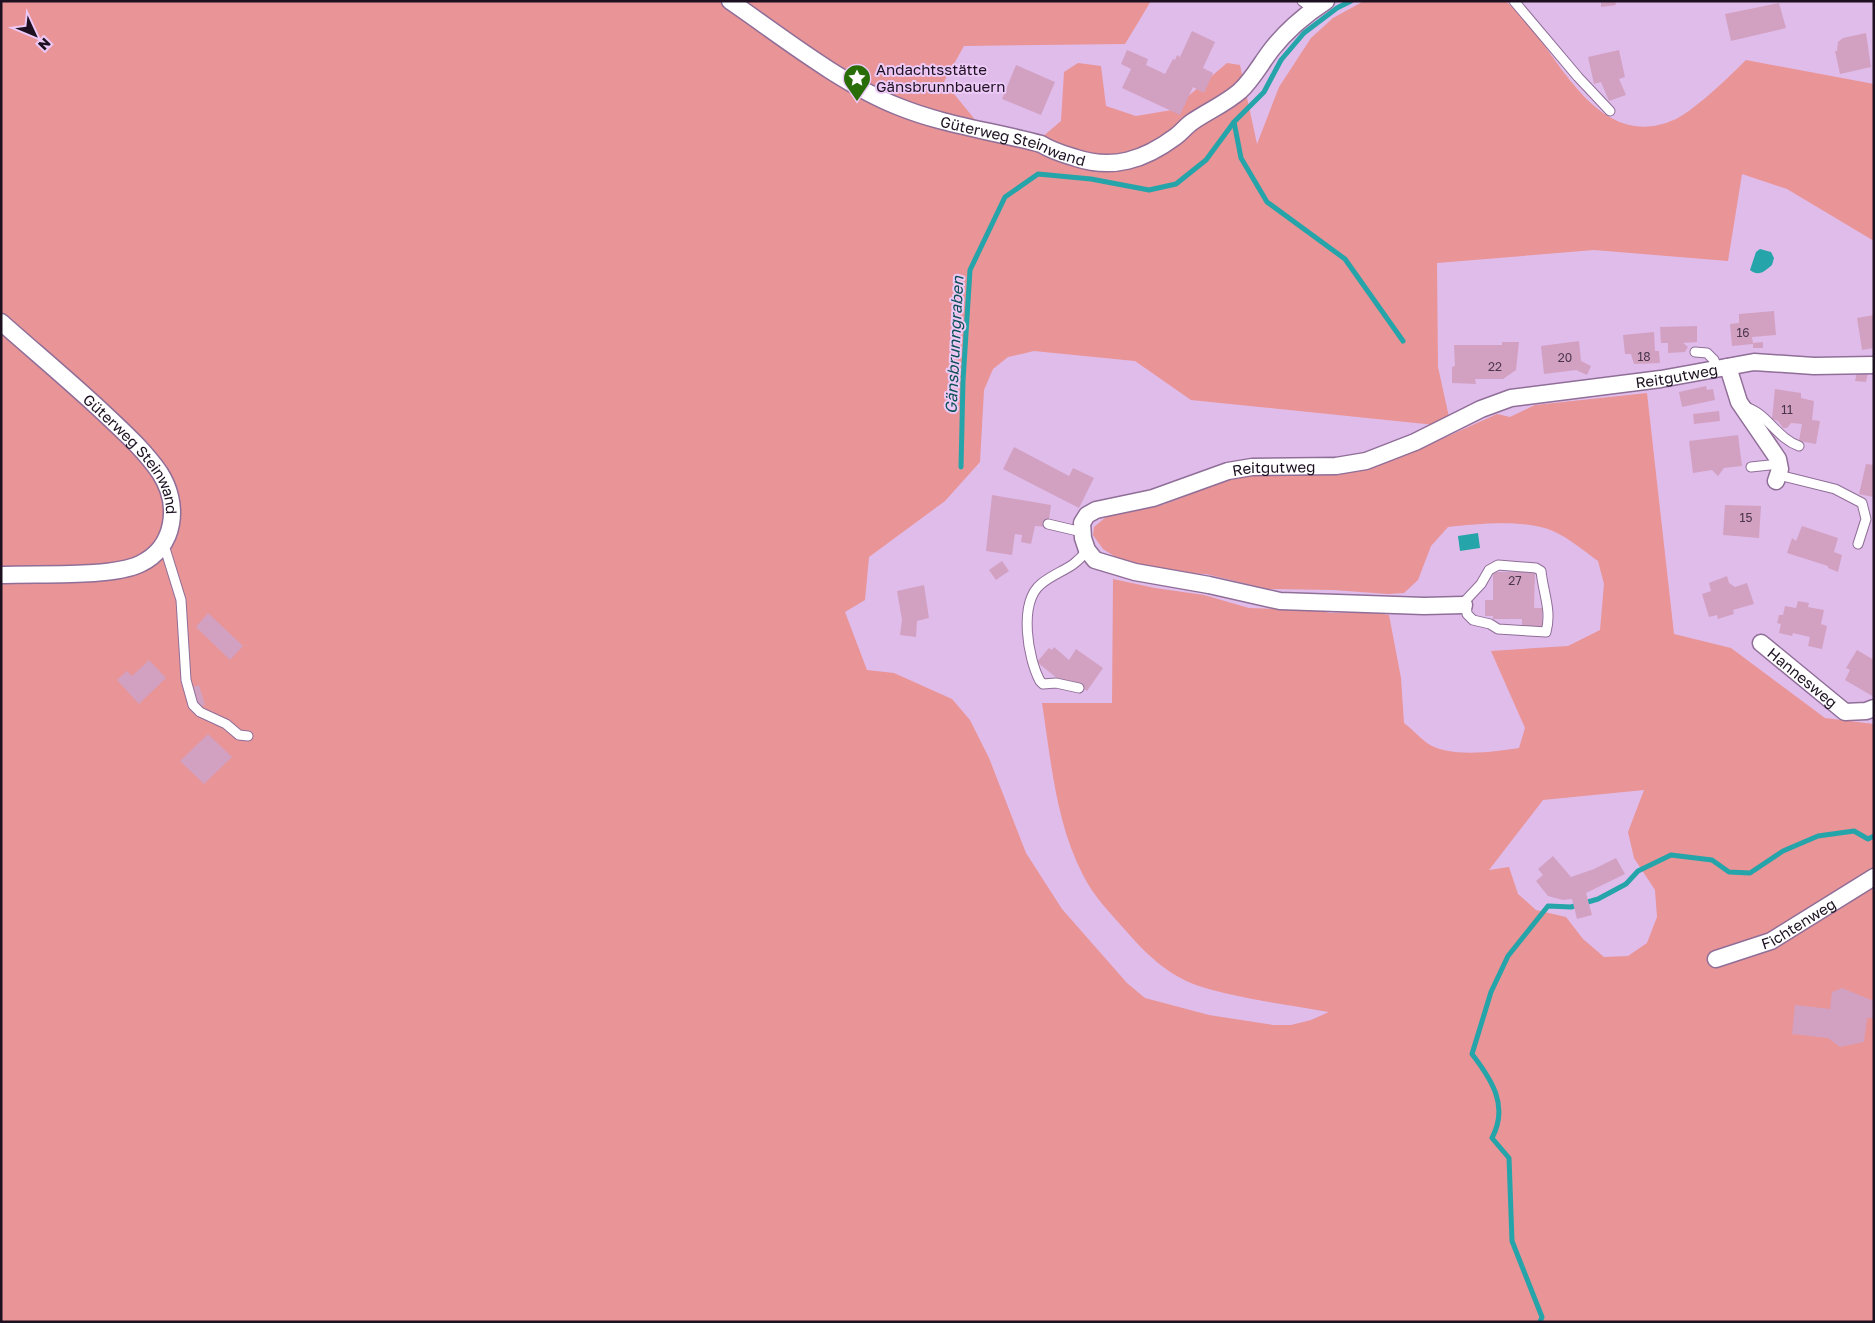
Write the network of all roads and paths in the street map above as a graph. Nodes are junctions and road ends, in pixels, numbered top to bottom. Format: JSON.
{"nodes":[{"id":1,"x":730,"y":1,"type":"edge"},
{"id":2,"x":1514,"y":1,"type":"edge"},
{"id":3,"x":1314,"y":4,"type":"edge"},
{"id":4,"x":1610,"y":112,"type":"dead end"},
{"id":5,"x":1,"y":322,"type":"edge"},
{"id":6,"x":1695,"y":352,"type":"dead end"},
{"id":7,"x":1874,"y":365,"type":"edge"},
{"id":8,"x":1722,"y":368,"type":"junction"},
{"id":9,"x":1741,"y":405,"type":"junction"},
{"id":10,"x":1799,"y":446,"type":"dead end"},
{"id":11,"x":1751,"y":467,"type":"dead end"},
{"id":12,"x":1778,"y":473,"type":"junction"},
{"id":13,"x":1048,"y":524,"type":"dead end"},
{"id":14,"x":1082,"y":532,"type":"junction"},
{"id":15,"x":1858,"y":544,"type":"dead end"},
{"id":16,"x":164,"y":545,"type":"junction"},
{"id":17,"x":1087,"y":550,"type":"junction"},
{"id":18,"x":1,"y":575,"type":"edge"},
{"id":19,"x":1464,"y":605,"type":"junction"},
{"id":20,"x":1761,"y":643,"type":"dead end"},
{"id":21,"x":1079,"y":688,"type":"dead end"},
{"id":22,"x":1874,"y":708,"type":"edge"},
{"id":23,"x":248,"y":736,"type":"dead end"},
{"id":24,"x":1874,"y":877,"type":"edge"},
{"id":25,"x":1716,"y":959,"type":"dead end"}],
"edges":[{"from":1,"to":3,"type":"street","name":"Güterweg Steinwand"},
{"from":2,"to":4,"type":"lane"},
{"from":5,"to":16,"type":"street","name":"Güterweg Steinwand"},
{"from":6,"to":8,"type":"lane"},
{"from":7,"to":8,"type":"street","name":"Reitgutweg"},
{"from":8,"to":9,"type":"street"},
{"from":8,"to":14,"type":"street","name":"Reitgutweg"},
{"from":9,"to":10,"type":"lane"},
{"from":9,"to":12,"type":"street"},
{"from":11,"to":12,"type":"lane"},
{"from":12,"to":15,"type":"lane"},
{"from":13,"to":14,"type":"lane"},
{"from":14,"to":17,"type":"street"},
{"from":16,"to":18,"type":"street","name":"Güterweg Steinwand"},
{"from":16,"to":23,"type":"lane"},
{"from":17,"to":19,"type":"street"},
{"from":17,"to":21,"type":"lane"},
{"from":19,"to":19,"type":"lane"},
{"from":20,"to":22,"type":"street","name":"Hannesweg"},
{"from":24,"to":25,"type":"street","name":"Fichtenweg"}]}
